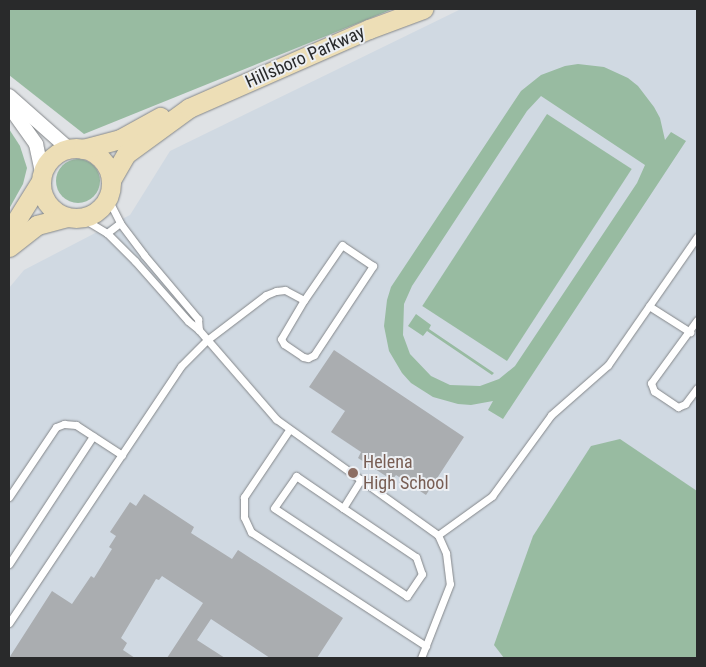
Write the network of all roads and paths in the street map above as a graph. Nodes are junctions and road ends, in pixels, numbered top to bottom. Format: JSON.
{"nodes":[{"id":1,"x":423,"y":9,"type":"edge"},
{"id":2,"x":9,"y":96,"type":"edge"},
{"id":3,"x":9,"y":106,"type":"edge"},
{"id":4,"x":189,"y":108,"type":"junction"},
{"id":5,"x":76,"y":149,"type":"junction"},
{"id":6,"x":42,"y":177,"type":"junction"},
{"id":7,"x":111,"y":180,"type":"junction"},
{"id":8,"x":108,"y":199,"type":"junction"},
{"id":9,"x":74,"y":217,"type":"junction"},
{"id":10,"x":120,"y":223,"type":"junction"},
{"id":11,"x":9,"y":232,"type":"edge"},
{"id":12,"x":107,"y":233,"type":"junction"},
{"id":13,"x":697,"y":237,"type":"edge"},
{"id":14,"x":9,"y":247,"type":"edge"},
{"id":15,"x":304,"y":300,"type":"junction"},
{"id":16,"x":649,"y":306,"type":"junction"},
{"id":17,"x":697,"y":320,"type":"edge"},
{"id":18,"x":199,"y":330,"type":"junction"},
{"id":19,"x":690,"y":332,"type":"junction"},
{"id":20,"x":207,"y":340,"type":"junction"},
{"id":21,"x":697,"y":388,"type":"edge"},
{"id":22,"x":289,"y":430,"type":"junction"},
{"id":23,"x":92,"y":436,"type":"junction"},
{"id":24,"x":122,"y":455,"type":"junction"},
{"id":25,"x":361,"y":479,"type":"junction"},
{"id":26,"x":9,"y":497,"type":"edge"},
{"id":27,"x":343,"y":508,"type":"junction"},
{"id":28,"x":438,"y":535,"type":"junction"},
{"id":29,"x":9,"y":564,"type":"edge"},
{"id":30,"x":9,"y":623,"type":"edge"},
{"id":31,"x":426,"y":646,"type":"junction"},
{"id":32,"x":421,"y":658,"type":"edge"}],
"edges":[{"from":1,"to":4,"type":"street","name":"Hillsboro Parkway"},
{"from":2,"to":5,"type":"street"},
{"from":3,"to":6,"type":"street"},
{"from":4,"to":5,"type":"street","name":"Hillsboro Parkway"},
{"from":4,"to":7,"type":"street","name":"Hillsboro Parkway"},
{"from":5,"to":6,"type":"street"},
{"from":5,"to":7,"type":"street"},
{"from":6,"to":9,"type":"street"},
{"from":6,"to":11,"type":"street"},
{"from":7,"to":8,"type":"street"},
{"from":8,"to":9,"type":"street"},
{"from":8,"to":10,"type":"lane"},
{"from":9,"to":12,"type":"lane"},
{"from":9,"to":14,"type":"street"},
{"from":10,"to":12,"type":"lane"},
{"from":10,"to":18,"type":"lane"},
{"from":12,"to":18,"type":"lane"},
{"from":13,"to":16,"type":"lane"},
{"from":15,"to":15,"type":"lane"},
{"from":15,"to":20,"type":"lane"},
{"from":16,"to":19,"type":"lane"},
{"from":16,"to":28,"type":"lane"},
{"from":17,"to":19,"type":"lane"},
{"from":18,"to":20,"type":"lane"},
{"from":19,"to":21,"type":"lane"},
{"from":20,"to":22,"type":"lane"},
{"from":20,"to":24,"type":"lane"},
{"from":22,"to":25,"type":"lane"},
{"from":22,"to":31,"type":"lane"},
{"from":23,"to":24,"type":"lane"},
{"from":23,"to":26,"type":"lane"},
{"from":23,"to":29,"type":"lane"},
{"from":24,"to":30,"type":"lane"},
{"from":25,"to":27,"type":"lane"},
{"from":25,"to":28,"type":"lane"},
{"from":27,"to":27,"type":"lane"},
{"from":28,"to":31,"type":"lane"},
{"from":31,"to":32,"type":"lane"}]}
